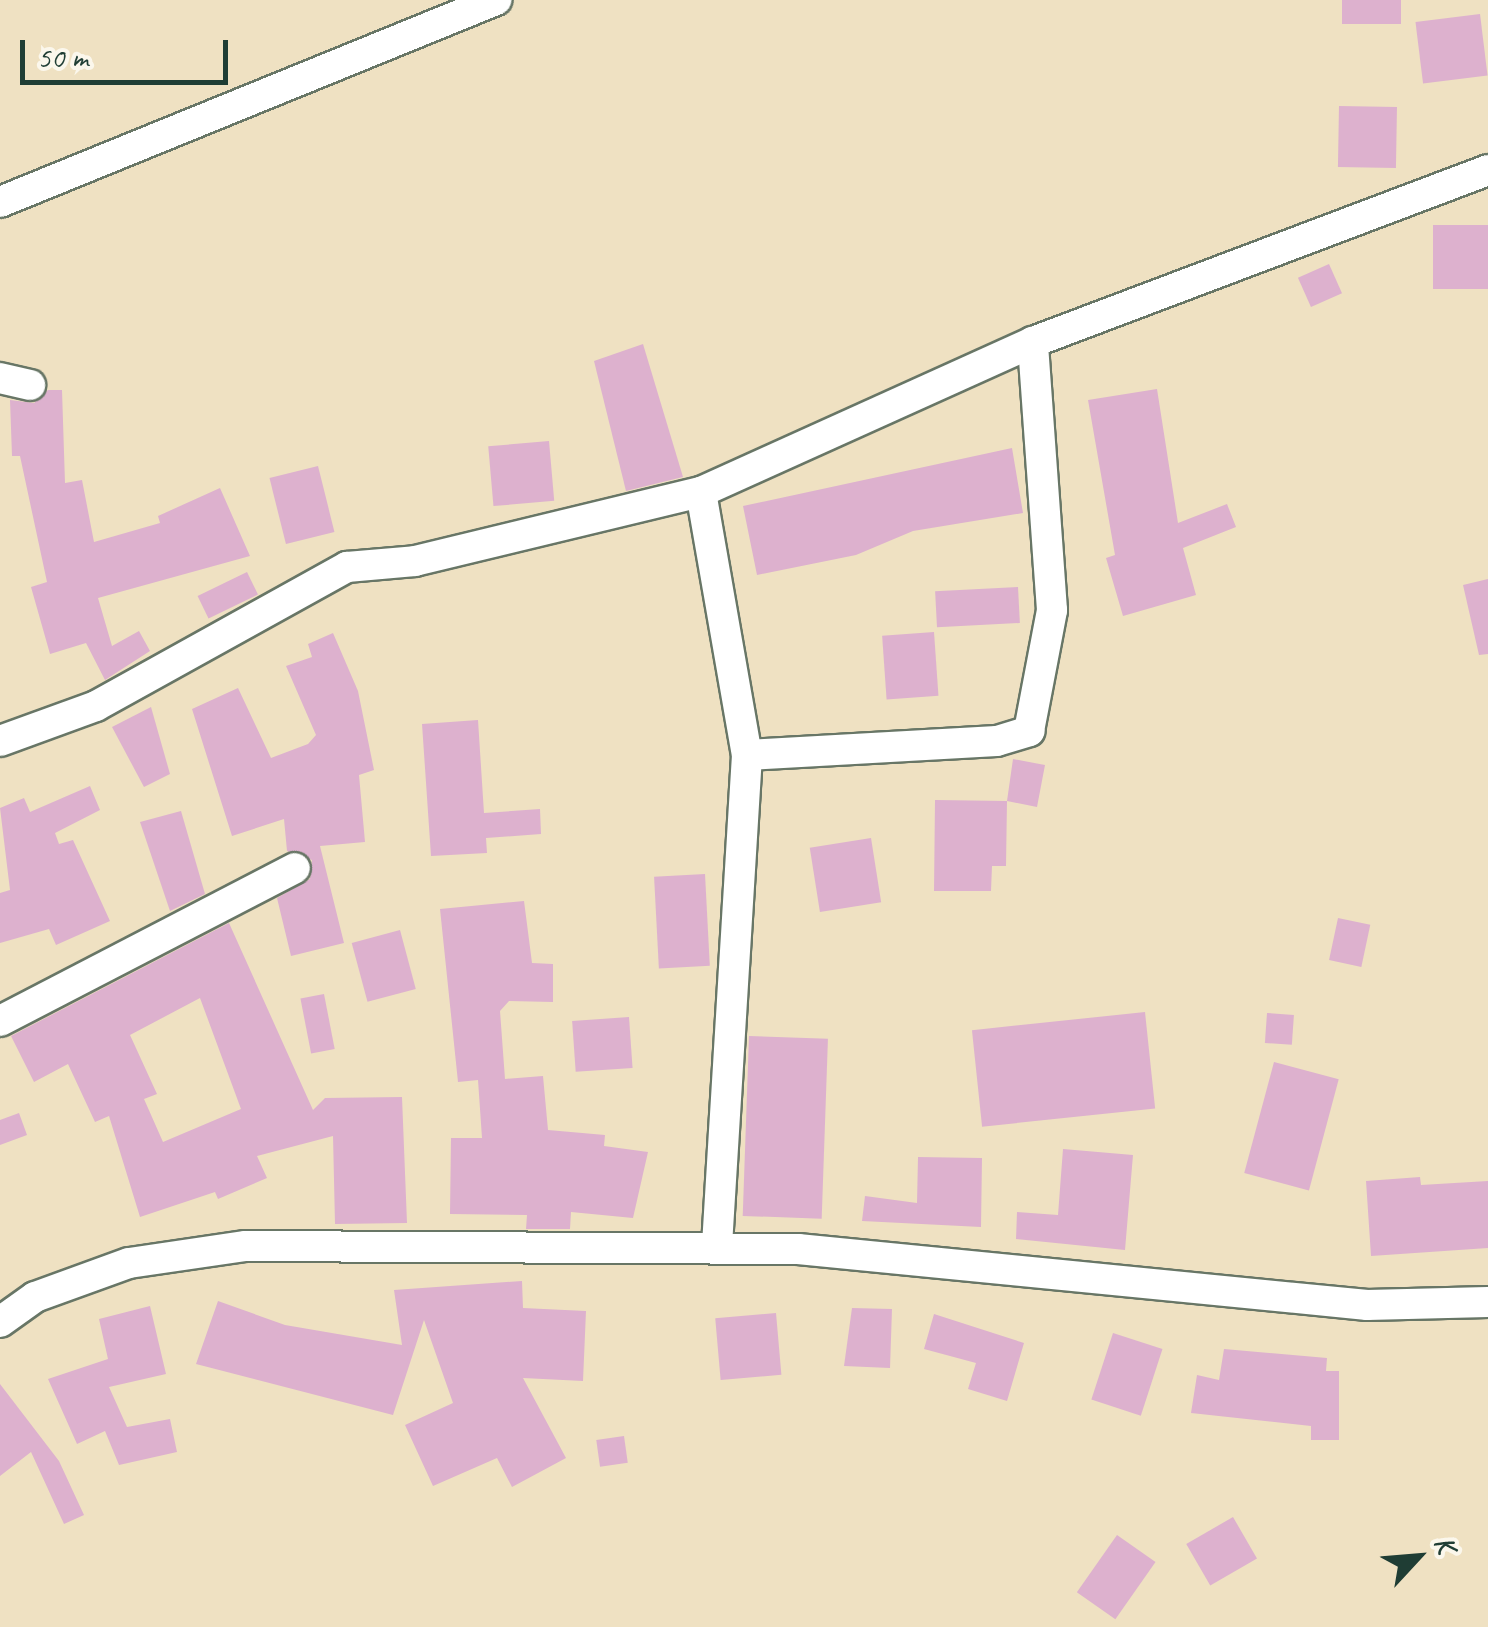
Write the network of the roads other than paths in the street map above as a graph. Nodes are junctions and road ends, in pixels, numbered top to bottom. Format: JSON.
{"nodes":[{"id":1,"x":496,"y":0,"type":"edge"},
{"id":2,"x":1488,"y":170,"type":"edge"},
{"id":3,"x":0,"y":202,"type":"edge"},
{"id":4,"x":1033,"y":342,"type":"junction"},
{"id":5,"x":701,"y":492,"type":"junction"},
{"id":6,"x":0,"y":740,"type":"edge"},
{"id":7,"x":747,"y":755,"type":"junction"},
{"id":8,"x":295,"y":868,"type":"dead end"},
{"id":9,"x":0,"y":1022,"type":"edge"},
{"id":10,"x":718,"y":1248,"type":"junction"},
{"id":11,"x":1488,"y":1302,"type":"edge"},
{"id":12,"x":0,"y":1322,"type":"edge"}],
"edges":[{"from":1,"to":3,"type":"street"},
{"from":2,"to":4,"type":"street"},
{"from":4,"to":5,"type":"street"},
{"from":4,"to":7,"type":"street"},
{"from":5,"to":6,"type":"street"},
{"from":5,"to":7,"type":"street"},
{"from":7,"to":10,"type":"street"},
{"from":8,"to":9,"type":"street"},
{"from":10,"to":11,"type":"street"},
{"from":10,"to":12,"type":"street"}]}
